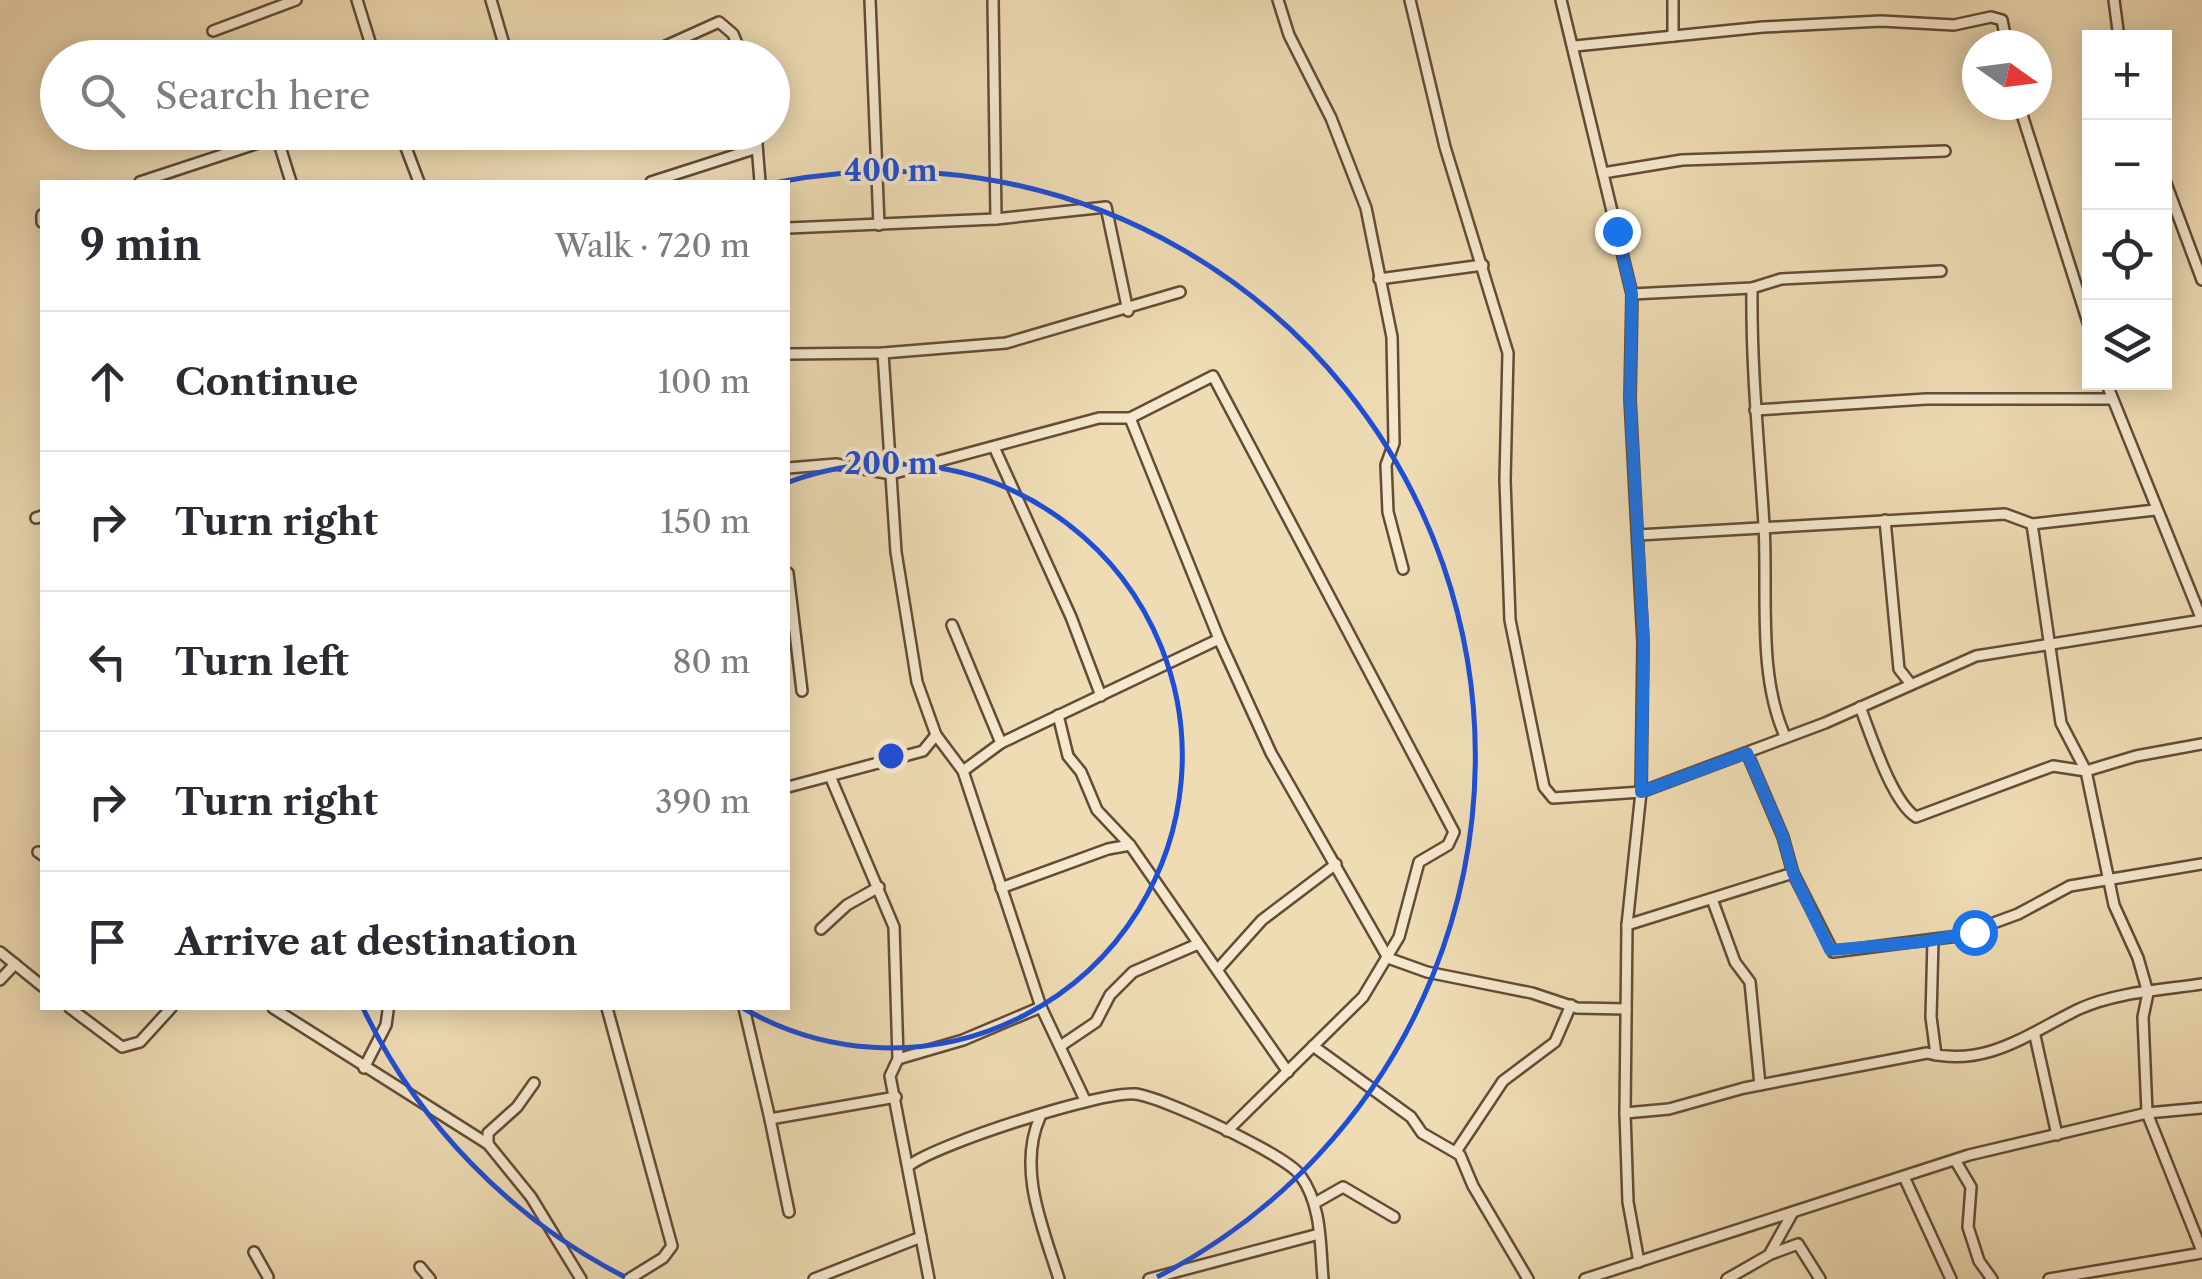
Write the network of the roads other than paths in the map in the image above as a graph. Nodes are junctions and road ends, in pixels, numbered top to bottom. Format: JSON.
{"nodes":[{"id":1,"x":296,"y":0,"type":"edge"},
{"id":2,"x":357,"y":0,"type":"edge"},
{"id":3,"x":491,"y":0,"type":"edge"},
{"id":4,"x":870,"y":0,"type":"edge"},
{"id":5,"x":993,"y":0,"type":"edge"},
{"id":6,"x":1278,"y":0,"type":"edge"},
{"id":7,"x":1410,"y":0,"type":"edge"},
{"id":8,"x":1562,"y":0,"type":"edge"},
{"id":9,"x":1673,"y":0,"type":"edge"},
{"id":10,"x":2114,"y":0,"type":"edge"},
{"id":11,"x":214,"y":30,"type":"dead end"},
{"id":12,"x":2004,"y":30,"type":"edge"},
{"id":13,"x":2118,"y":30,"type":"edge"},
{"id":14,"x":1673,"y":36,"type":"junction"},
{"id":15,"x":369,"y":40,"type":"edge"},
{"id":16,"x":503,"y":40,"type":"edge"},
{"id":17,"x":678,"y":40,"type":"edge"},
{"id":18,"x":736,"y":40,"type":"edge"},
{"id":19,"x":1575,"y":46,"type":"junction"},
{"id":20,"x":2024,"y":120,"type":"edge"},
{"id":21,"x":240,"y":150,"type":"edge"},
{"id":22,"x":281,"y":150,"type":"edge"},
{"id":23,"x":407,"y":150,"type":"edge"},
{"id":24,"x":750,"y":150,"type":"edge"},
{"id":25,"x":756,"y":150,"type":"edge"},
{"id":26,"x":1945,"y":151,"type":"dead end"},
{"id":27,"x":1603,"y":173,"type":"junction"},
{"id":28,"x":146,"y":180,"type":"edge"},
{"id":29,"x":291,"y":180,"type":"edge"},
{"id":30,"x":418,"y":180,"type":"edge"},
{"id":31,"x":657,"y":180,"type":"edge"},
{"id":32,"x":760,"y":180,"type":"edge"},
{"id":33,"x":2172,"y":199,"type":"edge"},
{"id":34,"x":996,"y":219,"type":"junction"},
{"id":35,"x":879,"y":224,"type":"junction"},
{"id":36,"x":790,"y":228,"type":"edge"},
{"id":37,"x":1483,"y":266,"type":"junction"},
{"id":38,"x":1941,"y":270,"type":"dead end"},
{"id":39,"x":1379,"y":279,"type":"junction"},
{"id":40,"x":2202,"y":280,"type":"edge"},
{"id":41,"x":1752,"y":288,"type":"junction"},
{"id":42,"x":1180,"y":292,"type":"dead end"},
{"id":43,"x":1632,"y":294,"type":"junction"},
{"id":44,"x":2082,"y":304,"type":"edge"},
{"id":45,"x":1128,"y":310,"type":"junction"},
{"id":46,"x":883,"y":353,"type":"junction"},
{"id":47,"x":790,"y":354,"type":"edge"},
{"id":48,"x":2109,"y":390,"type":"edge"},
{"id":49,"x":2112,"y":399,"type":"junction"},
{"id":50,"x":1755,"y":410,"type":"junction"},
{"id":51,"x":1130,"y":418,"type":"junction"},
{"id":52,"x":994,"y":447,"type":"junction"},
{"id":53,"x":790,"y":468,"type":"edge"},
{"id":54,"x":892,"y":474,"type":"junction"},
{"id":55,"x":2156,"y":510,"type":"junction"},
{"id":56,"x":1885,"y":520,"type":"junction"},
{"id":57,"x":2032,"y":524,"type":"junction"},
{"id":58,"x":1764,"y":526,"type":"junction"},
{"id":59,"x":1638,"y":535,"type":"junction"},
{"id":60,"x":1403,"y":569,"type":"dead end"},
{"id":61,"x":790,"y":590,"type":"edge"},
{"id":62,"x":952,"y":625,"type":"dead end"},
{"id":63,"x":1219,"y":639,"type":"junction"},
{"id":64,"x":2052,"y":646,"type":"junction"},
{"id":65,"x":1910,"y":684,"type":"junction"},
{"id":66,"x":802,"y":691,"type":"dead end"},
{"id":67,"x":1102,"y":696,"type":"junction"},
{"id":68,"x":1860,"y":707,"type":"junction"},
{"id":69,"x":1058,"y":715,"type":"junction"},
{"id":70,"x":1785,"y":736,"type":"junction"},
{"id":71,"x":939,"y":738,"type":"junction"},
{"id":72,"x":1001,"y":743,"type":"junction"},
{"id":73,"x":2202,"y":744,"type":"edge"},
{"id":74,"x":1747,"y":753,"type":"junction"},
{"id":75,"x":963,"y":771,"type":"junction"},
{"id":76,"x":2086,"y":771,"type":"junction"},
{"id":77,"x":830,"y":776,"type":"junction"},
{"id":78,"x":790,"y":786,"type":"edge"},
{"id":79,"x":1641,"y":792,"type":"junction"},
{"id":80,"x":1130,"y":845,"type":"junction"},
{"id":81,"x":1336,"y":864,"type":"junction"},
{"id":82,"x":2202,"y":864,"type":"edge"},
{"id":83,"x":1793,"y":873,"type":"junction"},
{"id":84,"x":2108,"y":881,"type":"junction"},
{"id":85,"x":879,"y":887,"type":"junction"},
{"id":86,"x":1001,"y":888,"type":"junction"},
{"id":87,"x":1712,"y":899,"type":"junction"},
{"id":88,"x":1627,"y":925,"type":"junction"},
{"id":89,"x":821,"y":929,"type":"dead end"},
{"id":90,"x":1932,"y":940,"type":"junction"},
{"id":91,"x":1198,"y":944,"type":"junction"},
{"id":92,"x":0,"y":952,"type":"edge"},
{"id":93,"x":1388,"y":958,"type":"junction"},
{"id":94,"x":15,"y":964,"type":"junction"},
{"id":95,"x":1218,"y":970,"type":"junction"},
{"id":96,"x":0,"y":980,"type":"edge"},
{"id":97,"x":40,"y":984,"type":"edge"},
{"id":98,"x":2202,"y":984,"type":"edge"},
{"id":99,"x":2148,"y":993,"type":"junction"},
{"id":100,"x":1571,"y":1005,"type":"junction"},
{"id":101,"x":1041,"y":1007,"type":"junction"},
{"id":102,"x":1626,"y":1009,"type":"junction"},
{"id":103,"x":73,"y":1010,"type":"edge"},
{"id":104,"x":168,"y":1010,"type":"edge"},
{"id":105,"x":276,"y":1010,"type":"edge"},
{"id":106,"x":608,"y":1010,"type":"edge"},
{"id":107,"x":744,"y":1010,"type":"edge"},
{"id":108,"x":388,"y":1011,"type":"dead end"},
{"id":109,"x":2035,"y":1036,"type":"junction"},
{"id":110,"x":1062,"y":1045,"type":"junction"},
{"id":111,"x":1314,"y":1046,"type":"junction"},
{"id":112,"x":1936,"y":1055,"type":"junction"},
{"id":113,"x":898,"y":1059,"type":"junction"},
{"id":114,"x":364,"y":1068,"type":"junction"},
{"id":115,"x":1288,"y":1072,"type":"junction"},
{"id":116,"x":534,"y":1082,"type":"dead end"},
{"id":117,"x":1760,"y":1085,"type":"junction"},
{"id":118,"x":896,"y":1096,"type":"junction"},
{"id":119,"x":1084,"y":1100,"type":"junction"},
{"id":120,"x":2202,"y":1108,"type":"edge"},
{"id":121,"x":1625,"y":1112,"type":"junction"},
{"id":122,"x":2147,"y":1114,"type":"junction"},
{"id":123,"x":1040,"y":1117,"type":"junction"},
{"id":124,"x":770,"y":1119,"type":"junction"},
{"id":125,"x":1227,"y":1131,"type":"junction"},
{"id":126,"x":2057,"y":1135,"type":"junction"},
{"id":127,"x":488,"y":1144,"type":"junction"},
{"id":128,"x":1456,"y":1150,"type":"junction"},
{"id":129,"x":1955,"y":1160,"type":"junction"},
{"id":130,"x":910,"y":1165,"type":"junction"},
{"id":131,"x":1905,"y":1178,"type":"junction"},
{"id":132,"x":1315,"y":1202,"type":"junction"},
{"id":133,"x":789,"y":1212,"type":"dead end"},
{"id":134,"x":1793,"y":1212,"type":"junction"},
{"id":135,"x":1394,"y":1216,"type":"dead end"},
{"id":136,"x":1320,"y":1234,"type":"junction"},
{"id":137,"x":921,"y":1237,"type":"junction"},
{"id":138,"x":254,"y":1252,"type":"dead end"},
{"id":139,"x":2202,"y":1252,"type":"edge"},
{"id":140,"x":1768,"y":1255,"type":"junction"},
{"id":141,"x":1639,"y":1262,"type":"junction"},
{"id":142,"x":420,"y":1267,"type":"dead end"},
{"id":143,"x":266,"y":1278,"type":"edge"},
{"id":144,"x":430,"y":1279,"type":"edge"},
{"id":145,"x":581,"y":1279,"type":"edge"},
{"id":146,"x":629,"y":1279,"type":"edge"},
{"id":147,"x":814,"y":1279,"type":"edge"},
{"id":148,"x":929,"y":1279,"type":"edge"},
{"id":149,"x":1059,"y":1279,"type":"edge"},
{"id":150,"x":1148,"y":1279,"type":"edge"},
{"id":151,"x":1323,"y":1279,"type":"edge"},
{"id":152,"x":1528,"y":1279,"type":"edge"},
{"id":153,"x":1585,"y":1279,"type":"edge"},
{"id":154,"x":1728,"y":1279,"type":"edge"},
{"id":155,"x":1820,"y":1279,"type":"edge"},
{"id":156,"x":1951,"y":1279,"type":"edge"},
{"id":157,"x":1992,"y":1279,"type":"edge"},
{"id":158,"x":2048,"y":1279,"type":"edge"}],
"edges":[{"from":1,"to":11,"type":"street"},
{"from":2,"to":15,"type":"street"},
{"from":3,"to":16,"type":"street"},
{"from":4,"to":35,"type":"street"},
{"from":5,"to":34,"type":"street"},
{"from":6,"to":39,"type":"street"},
{"from":7,"to":37,"type":"street"},
{"from":8,"to":19,"type":"street"},
{"from":9,"to":14,"type":"street"},
{"from":10,"to":13,"type":"street"},
{"from":12,"to":14,"type":"street"},
{"from":14,"to":19,"type":"street"},
{"from":17,"to":18,"type":"street"},
{"from":19,"to":27,"type":"street"},
{"from":20,"to":44,"type":"street"},
{"from":21,"to":28,"type":"street"},
{"from":22,"to":29,"type":"street"},
{"from":23,"to":30,"type":"street"},
{"from":24,"to":31,"type":"street"},
{"from":25,"to":32,"type":"street"},
{"from":26,"to":27,"type":"street"},
{"from":27,"to":43,"type":"street"},
{"from":33,"to":40,"type":"street"},
{"from":34,"to":35,"type":"street"},
{"from":34,"to":45,"type":"street"},
{"from":35,"to":36,"type":"street"},
{"from":37,"to":39,"type":"street"},
{"from":37,"to":79,"type":"street"},
{"from":38,"to":41,"type":"street"},
{"from":39,"to":60,"type":"street"},
{"from":41,"to":43,"type":"street"},
{"from":41,"to":50,"type":"street"},
{"from":42,"to":45,"type":"street"},
{"from":43,"to":59,"type":"street"},
{"from":45,"to":46,"type":"street"},
{"from":46,"to":47,"type":"street"},
{"from":46,"to":54,"type":"street"},
{"from":48,"to":49,"type":"street"},
{"from":49,"to":50,"type":"street"},
{"from":49,"to":55,"type":"street"},
{"from":50,"to":58,"type":"street"},
{"from":51,"to":52,"type":"street"},
{"from":51,"to":63,"type":"street"},
{"from":51,"to":93,"type":"street"},
{"from":52,"to":54,"type":"street"},
{"from":52,"to":67,"type":"street"},
{"from":53,"to":54,"type":"street"},
{"from":54,"to":71,"type":"street"},
{"from":55,"to":57,"type":"street"},
{"from":55,"to":64,"type":"street"},
{"from":56,"to":57,"type":"street"},
{"from":56,"to":58,"type":"street"},
{"from":56,"to":65,"type":"street"},
{"from":57,"to":64,"type":"street"},
{"from":58,"to":59,"type":"street"},
{"from":58,"to":70,"type":"street"},
{"from":59,"to":79,"type":"street"},
{"from":61,"to":66,"type":"street"},
{"from":62,"to":72,"type":"street"},
{"from":63,"to":67,"type":"street"},
{"from":63,"to":81,"type":"street"},
{"from":64,"to":65,"type":"street"},
{"from":64,"to":76,"type":"street"},
{"from":65,"to":68,"type":"street"},
{"from":67,"to":69,"type":"street"},
{"from":68,"to":70,"type":"street"},
{"from":68,"to":76,"type":"street"},
{"from":69,"to":72,"type":"street"},
{"from":69,"to":80,"type":"street"},
{"from":70,"to":74,"type":"street"},
{"from":71,"to":75,"type":"street"},
{"from":71,"to":77,"type":"street"},
{"from":72,"to":75,"type":"street"},
{"from":73,"to":76,"type":"street"},
{"from":74,"to":79,"type":"street"},
{"from":74,"to":83,"type":"street"},
{"from":75,"to":86,"type":"street"},
{"from":76,"to":84,"type":"street"},
{"from":77,"to":78,"type":"street"},
{"from":77,"to":85,"type":"street"},
{"from":79,"to":88,"type":"street"},
{"from":80,"to":86,"type":"street"},
{"from":80,"to":91,"type":"street"},
{"from":81,"to":93,"type":"street"},
{"from":81,"to":95,"type":"street"},
{"from":82,"to":84,"type":"street"},
{"from":83,"to":87,"type":"street"},
{"from":83,"to":90,"type":"street"},
{"from":84,"to":90,"type":"street"},
{"from":84,"to":99,"type":"street"},
{"from":85,"to":89,"type":"street"},
{"from":85,"to":113,"type":"street"},
{"from":86,"to":101,"type":"street"},
{"from":87,"to":88,"type":"street"},
{"from":87,"to":117,"type":"street"},
{"from":88,"to":102,"type":"street"},
{"from":90,"to":112,"type":"street"},
{"from":91,"to":95,"type":"street"},
{"from":91,"to":110,"type":"street"},
{"from":92,"to":94,"type":"street"},
{"from":93,"to":100,"type":"street"},
{"from":93,"to":111,"type":"street"},
{"from":94,"to":96,"type":"street"},
{"from":94,"to":97,"type":"street"},
{"from":95,"to":115,"type":"street"},
{"from":98,"to":99,"type":"street"},
{"from":99,"to":109,"type":"street"},
{"from":99,"to":122,"type":"street"},
{"from":100,"to":102,"type":"street"},
{"from":100,"to":128,"type":"street"},
{"from":101,"to":110,"type":"street"},
{"from":101,"to":113,"type":"street"},
{"from":102,"to":121,"type":"street"},
{"from":103,"to":104,"type":"street"},
{"from":105,"to":114,"type":"street"},
{"from":106,"to":146,"type":"street"},
{"from":107,"to":124,"type":"street"},
{"from":108,"to":114,"type":"street"},
{"from":109,"to":112,"type":"street"},
{"from":109,"to":126,"type":"street"},
{"from":110,"to":119,"type":"street"},
{"from":111,"to":115,"type":"street"},
{"from":111,"to":128,"type":"street"},
{"from":112,"to":117,"type":"street"},
{"from":113,"to":118,"type":"street"},
{"from":114,"to":127,"type":"street"},
{"from":115,"to":125,"type":"street"},
{"from":116,"to":127,"type":"street"},
{"from":117,"to":121,"type":"street"},
{"from":118,"to":124,"type":"street"},
{"from":118,"to":130,"type":"street"},
{"from":119,"to":123,"type":"street"},
{"from":119,"to":125,"type":"street"},
{"from":120,"to":122,"type":"street"},
{"from":121,"to":141,"type":"street"},
{"from":122,"to":126,"type":"street"},
{"from":122,"to":139,"type":"street"},
{"from":123,"to":130,"type":"street"},
{"from":123,"to":149,"type":"street"},
{"from":124,"to":133,"type":"street"},
{"from":125,"to":132,"type":"street"},
{"from":126,"to":129,"type":"street"},
{"from":127,"to":145,"type":"street"},
{"from":128,"to":152,"type":"street"},
{"from":129,"to":131,"type":"street"},
{"from":129,"to":157,"type":"street"},
{"from":130,"to":137,"type":"street"},
{"from":131,"to":134,"type":"street"},
{"from":131,"to":156,"type":"street"},
{"from":132,"to":135,"type":"street"},
{"from":132,"to":136,"type":"street"},
{"from":134,"to":140,"type":"street"},
{"from":134,"to":141,"type":"street"},
{"from":136,"to":150,"type":"street"},
{"from":136,"to":151,"type":"street"},
{"from":137,"to":147,"type":"street"},
{"from":137,"to":148,"type":"street"},
{"from":138,"to":143,"type":"street"},
{"from":139,"to":158,"type":"street"},
{"from":140,"to":154,"type":"street"},
{"from":140,"to":155,"type":"street"},
{"from":141,"to":153,"type":"street"},
{"from":142,"to":144,"type":"street"}]}
